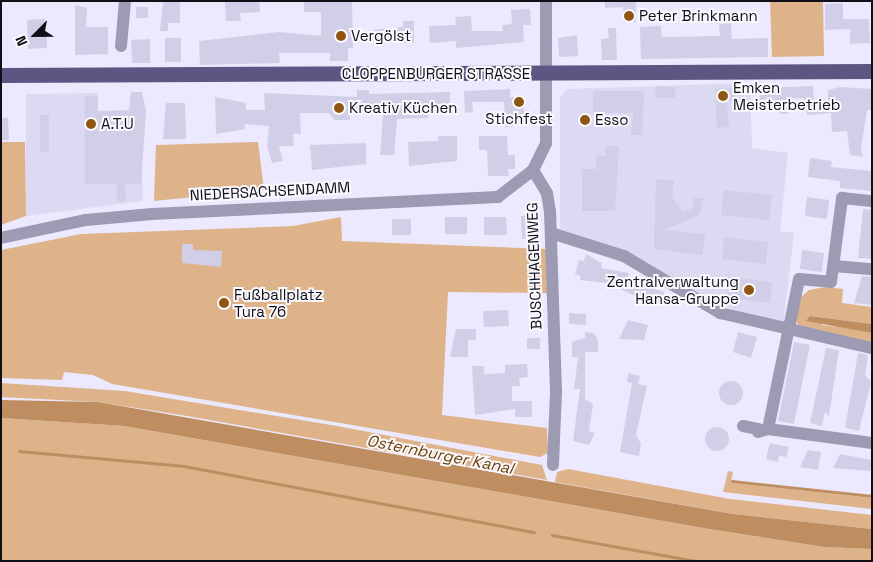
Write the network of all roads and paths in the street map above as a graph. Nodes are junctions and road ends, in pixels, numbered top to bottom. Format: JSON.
{"nodes":[{"id":1,"x":125,"y":1,"type":"edge"},
{"id":2,"x":546,"y":1,"type":"edge"},
{"id":3,"x":121,"y":46,"type":"dead end"},
{"id":4,"x":872,"y":71,"type":"edge"},
{"id":5,"x":548,"y":73,"type":"junction"},
{"id":6,"x":1,"y":75,"type":"edge"},
{"id":7,"x":533,"y":170,"type":"junction"},
{"id":8,"x":872,"y":201,"type":"edge"},
{"id":9,"x":551,"y":233,"type":"junction"},
{"id":10,"x":1,"y":238,"type":"edge"},
{"id":11,"x":834,"y":266,"type":"junction"},
{"id":12,"x":872,"y":269,"type":"edge"},
{"id":13,"x":789,"y":332,"type":"junction"},
{"id":14,"x":872,"y":348,"type":"edge"},
{"id":15,"x":743,"y":426,"type":"dead end"},
{"id":16,"x":762,"y":430,"type":"junction"},
{"id":17,"x":872,"y":443,"type":"edge"},
{"id":18,"x":553,"y":465,"type":"dead end"}],
"edges":[{"from":1,"to":3,"type":"street"},
{"from":2,"to":5,"type":"street"},
{"from":4,"to":5,"type":"main road","name":"CLOPPENBURGER STRASSE"},
{"from":5,"to":6,"type":"main road","name":"CLOPPENBURGER STRASSE"},
{"from":5,"to":7,"type":"street"},
{"from":7,"to":9,"type":"street","name":"BUSCHHAGENWEG"},
{"from":7,"to":10,"type":"street","name":"NIEDERSACHSENDAMM"},
{"from":8,"to":11,"type":"street"},
{"from":9,"to":13,"type":"street"},
{"from":9,"to":18,"type":"street","name":"BUSCHHAGENWEG"},
{"from":11,"to":12,"type":"street"},
{"from":11,"to":13,"type":"street"},
{"from":13,"to":14,"type":"street"},
{"from":13,"to":16,"type":"street"},
{"from":15,"to":16,"type":"street"},
{"from":16,"to":17,"type":"street"}]}
